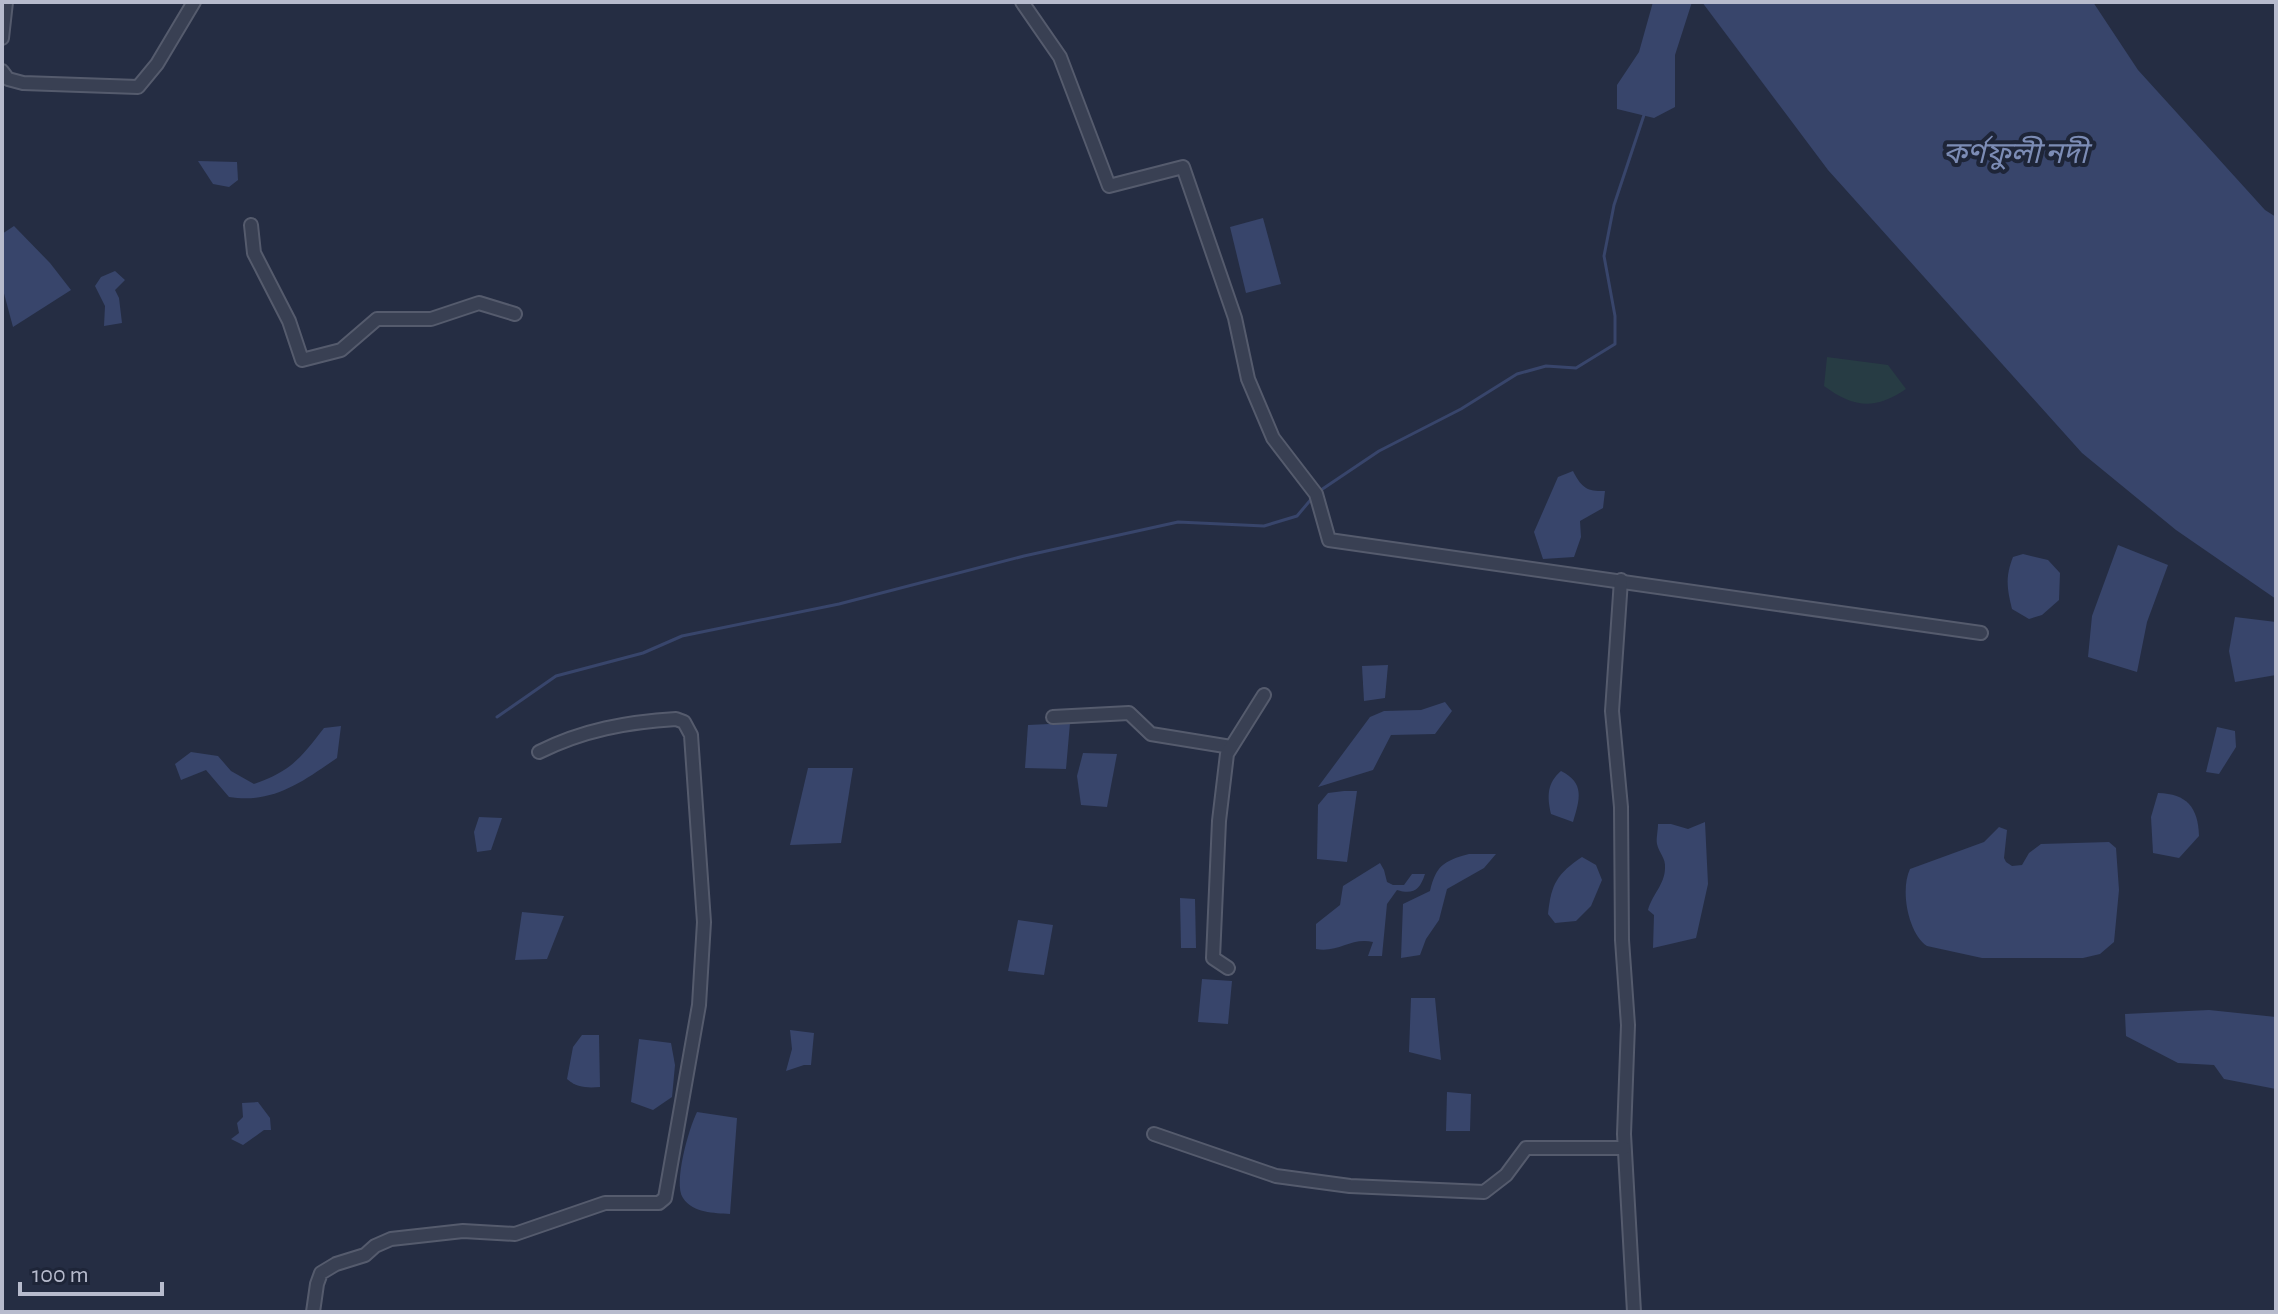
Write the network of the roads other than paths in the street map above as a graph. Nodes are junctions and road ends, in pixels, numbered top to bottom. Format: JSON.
{"nodes":[{"id":1,"x":6,"y":2,"type":"edge"},
{"id":2,"x":194,"y":2,"type":"edge"},
{"id":3,"x":1022,"y":2,"type":"edge"},
{"id":4,"x":2,"y":38,"type":"edge"},
{"id":5,"x":2,"y":71,"type":"edge"},
{"id":6,"x":251,"y":225,"type":"dead end"},
{"id":7,"x":515,"y":314,"type":"dead end"},
{"id":8,"x":1621,"y":580,"type":"junction"},
{"id":9,"x":1981,"y":633,"type":"dead end"},
{"id":10,"x":1264,"y":695,"type":"dead end"},
{"id":11,"x":1053,"y":717,"type":"dead end"},
{"id":12,"x":1231,"y":747,"type":"junction"},
{"id":13,"x":539,"y":752,"type":"dead end"},
{"id":14,"x":1228,"y":968,"type":"dead end"},
{"id":15,"x":1154,"y":1134,"type":"dead end"},
{"id":16,"x":1624,"y":1148,"type":"junction"},
{"id":17,"x":313,"y":1312,"type":"edge"},
{"id":18,"x":1634,"y":1312,"type":"edge"}],
"edges":[{"from":1,"to":4,"type":"street"},
{"from":2,"to":5,"type":"street"},
{"from":3,"to":8,"type":"street"},
{"from":6,"to":7,"type":"street"},
{"from":8,"to":9,"type":"street"},
{"from":8,"to":16,"type":"street"},
{"from":10,"to":12,"type":"street"},
{"from":11,"to":12,"type":"street"},
{"from":12,"to":14,"type":"street"},
{"from":13,"to":17,"type":"street"},
{"from":15,"to":16,"type":"street"},
{"from":16,"to":18,"type":"street"}]}
